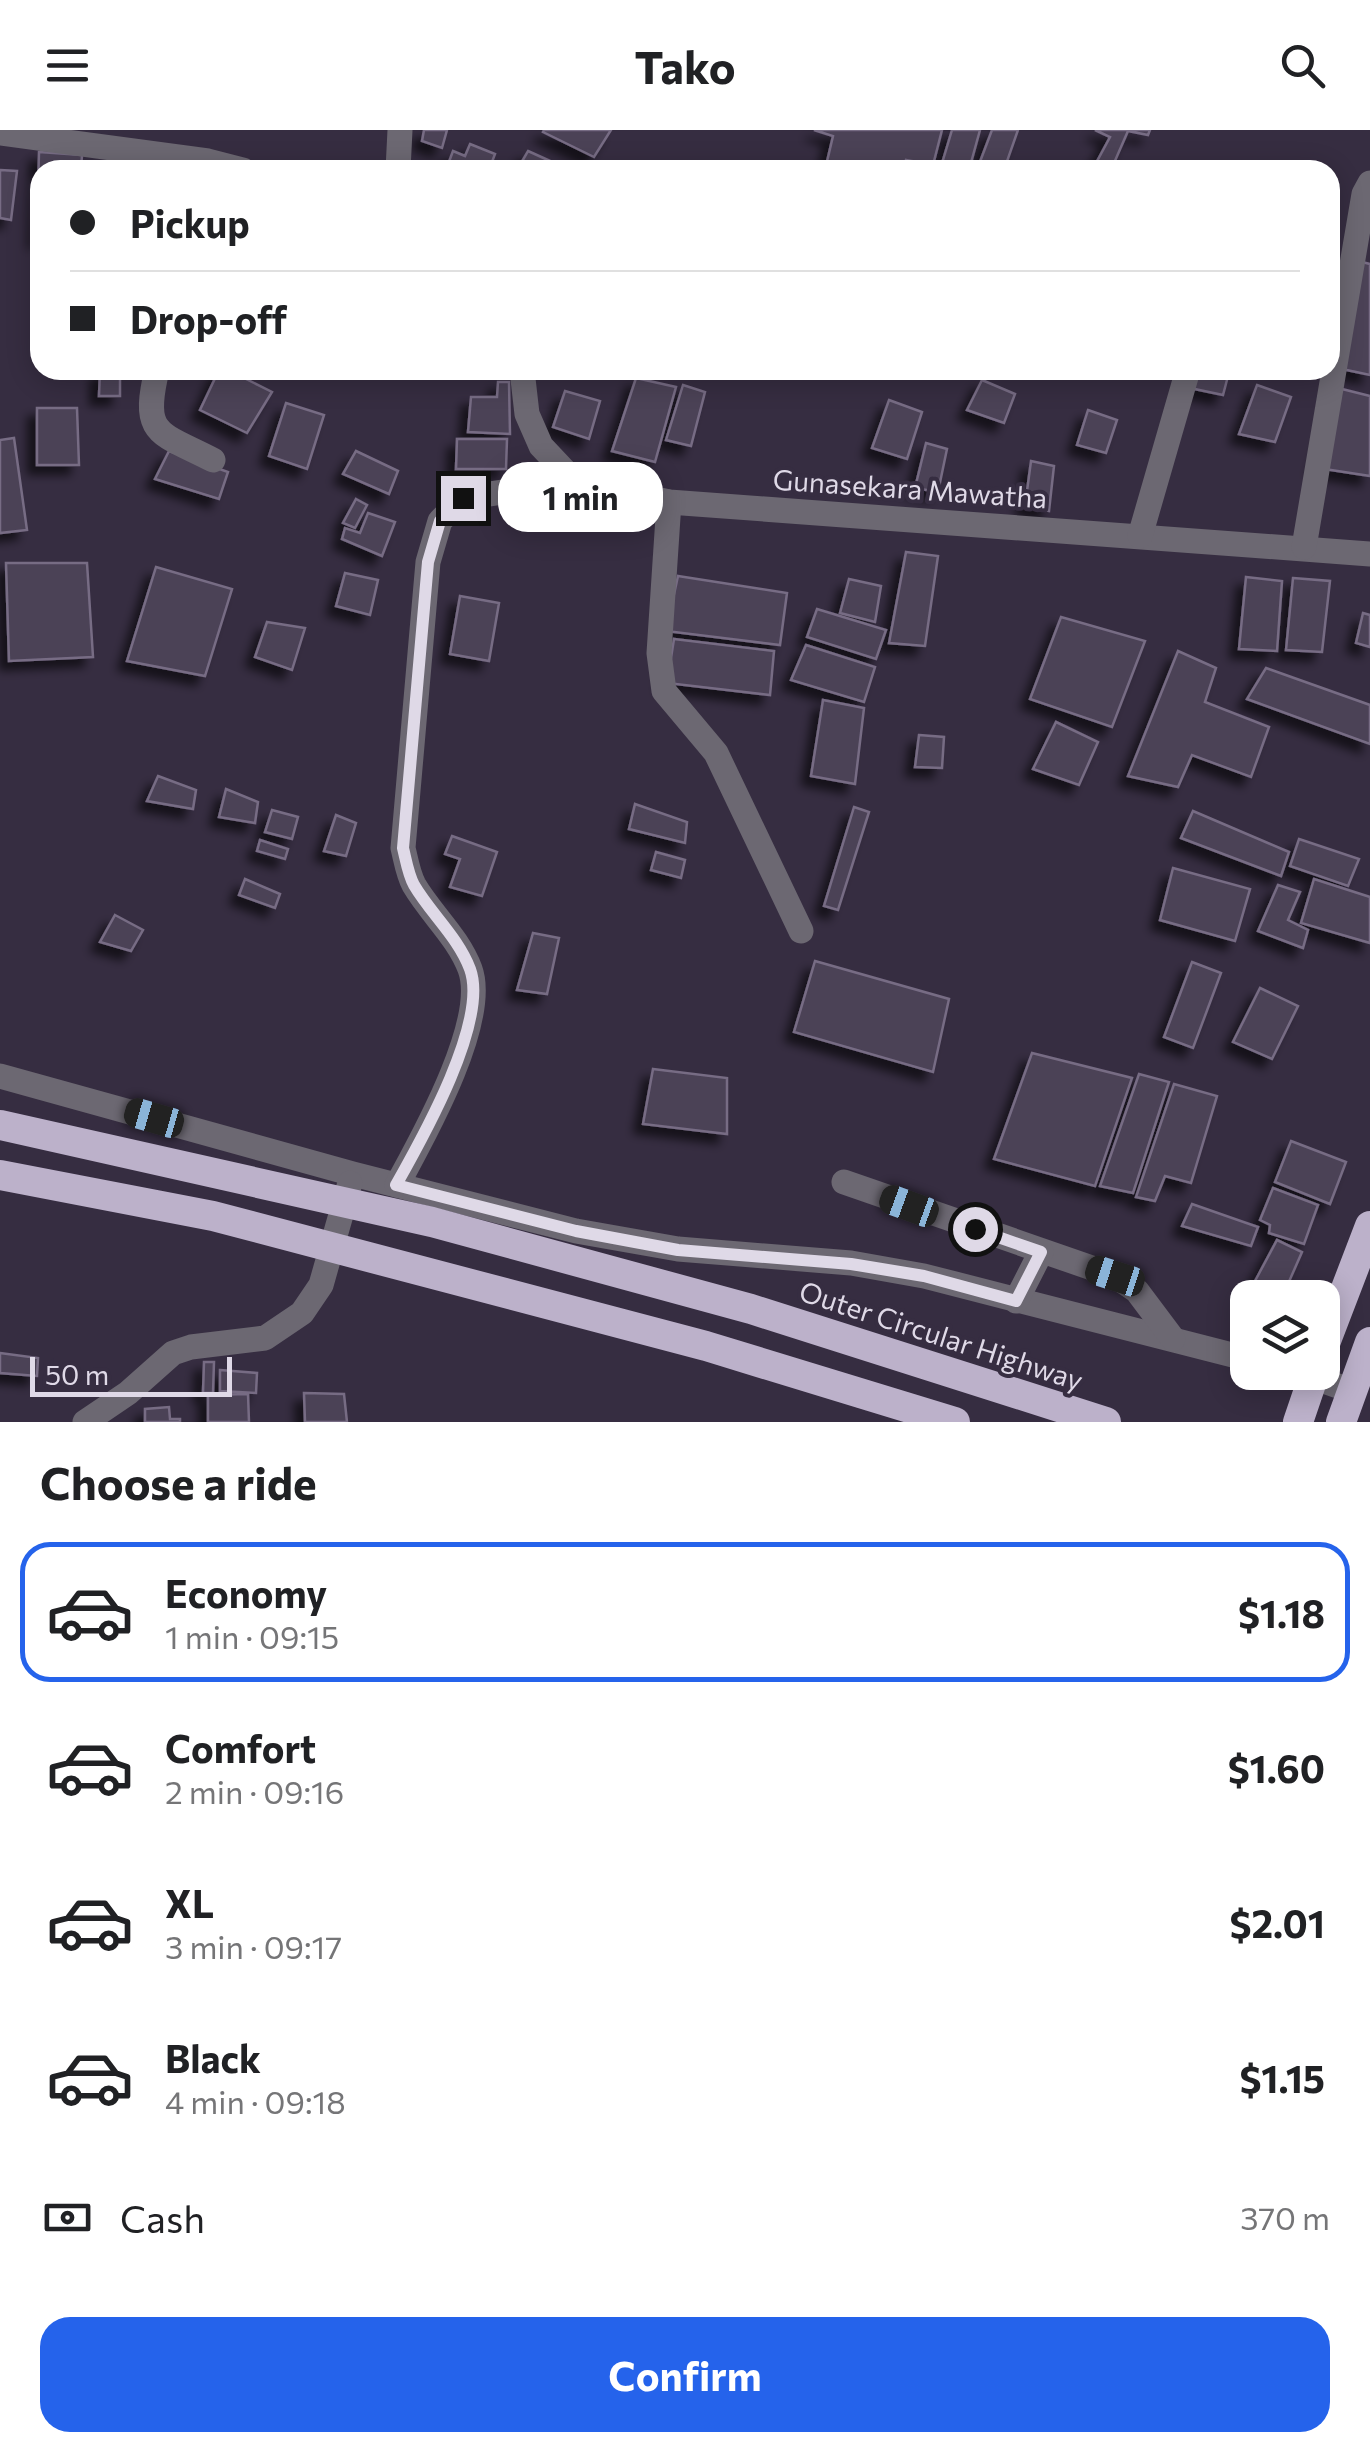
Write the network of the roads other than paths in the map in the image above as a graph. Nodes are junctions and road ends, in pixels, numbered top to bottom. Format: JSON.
{"nodes":[{"id":1,"x":400,"y":130,"type":"edge"},
{"id":2,"x":0,"y":133,"type":"edge"},
{"id":3,"x":175,"y":160,"type":"edge"},
{"id":4,"x":398,"y":160,"type":"edge"},
{"id":5,"x":1370,"y":183,"type":"edge"},
{"id":6,"x":1340,"y":335,"type":"edge"},
{"id":7,"x":155,"y":380,"type":"edge"},
{"id":8,"x":523,"y":380,"type":"edge"},
{"id":9,"x":1185,"y":380,"type":"edge"},
{"id":10,"x":1332,"y":380,"type":"edge"},
{"id":11,"x":213,"y":460,"type":"dead end"},
{"id":12,"x":574,"y":481,"type":"junction"},
{"id":13,"x":668,"y":502,"type":"junction"},
{"id":14,"x":1140,"y":536,"type":"junction"},
{"id":15,"x":1304,"y":547,"type":"junction"},
{"id":16,"x":1370,"y":554,"type":"edge"},
{"id":17,"x":801,"y":931,"type":"dead end"},
{"id":18,"x":0,"y":1076,"type":"edge"},
{"id":19,"x":0,"y":1126,"type":"edge"},
{"id":20,"x":353,"y":1174,"type":"junction"},
{"id":21,"x":0,"y":1175,"type":"edge"},
{"id":22,"x":844,"y":1182,"type":"dead end"},
{"id":23,"x":396,"y":1185,"type":"junction"},
{"id":24,"x":1369,"y":1234,"type":"edge"},
{"id":25,"x":1041,"y":1252,"type":"junction"},
{"id":26,"x":1016,"y":1301,"type":"junction"},
{"id":27,"x":1340,"y":1302,"type":"edge"},
{"id":28,"x":1173,"y":1339,"type":"junction"},
{"id":29,"x":1370,"y":1342,"type":"edge"},
{"id":30,"x":1230,"y":1354,"type":"edge"},
{"id":31,"x":1340,"y":1384,"type":"edge"},
{"id":32,"x":1306,"y":1390,"type":"edge"},
{"id":33,"x":1352,"y":1391,"type":"junction"},
{"id":34,"x":85,"y":1422,"type":"edge"},
{"id":35,"x":955,"y":1422,"type":"edge"},
{"id":36,"x":1106,"y":1422,"type":"edge"},
{"id":37,"x":1298,"y":1422,"type":"edge"},
{"id":38,"x":1341,"y":1422,"type":"edge"}],
"edges":[{"from":1,"to":4,"type":"street"},
{"from":2,"to":3,"type":"street"},
{"from":5,"to":6,"type":"street"},
{"from":7,"to":11,"type":"street"},
{"from":8,"to":12,"type":"street"},
{"from":9,"to":14,"type":"street"},
{"from":10,"to":15,"type":"street"},
{"from":12,"to":13,"type":"street","name":"Gunasekara Mawatha"},
{"from":12,"to":23,"type":"street"},
{"from":13,"to":14,"type":"street","name":"Gunasekara Mawatha"},
{"from":13,"to":17,"type":"street"},
{"from":14,"to":15,"type":"street","name":"Gunasekara Mawatha"},
{"from":15,"to":16,"type":"street","name":"Gunasekara Mawatha"},
{"from":18,"to":20,"type":"street"},
{"from":19,"to":36,"type":"highway","name":"Outer Circular Highway","bridge":true},
{"from":20,"to":23,"type":"street"},
{"from":20,"to":34,"type":"street"},
{"from":21,"to":35,"type":"highway","bridge":true},
{"from":22,"to":25,"type":"street"},
{"from":23,"to":26,"type":"street"},
{"from":24,"to":27,"type":"highway"},
{"from":25,"to":26,"type":"street"},
{"from":25,"to":28,"type":"street"},
{"from":26,"to":28,"type":"street"},
{"from":28,"to":30,"type":"street"},
{"from":29,"to":33,"type":"highway"},
{"from":31,"to":33,"type":"street"},
{"from":32,"to":37,"type":"highway"},
{"from":33,"to":38,"type":"highway"}]}
